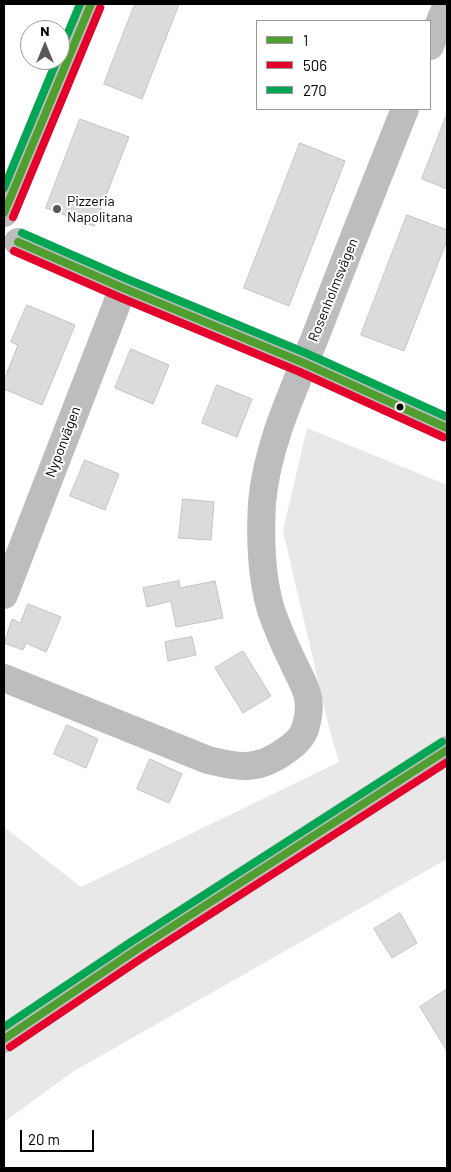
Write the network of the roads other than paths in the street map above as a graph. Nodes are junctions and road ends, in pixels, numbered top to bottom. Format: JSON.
{"nodes":[{"id":1,"x":91,"y":4,"type":"edge"},
{"id":2,"x":447,"y":4,"type":"edge"},
{"id":3,"x":431,"y":44,"type":"edge"},
{"id":4,"x":405,"y":110,"type":"edge"},
{"id":5,"x":4,"y":214,"type":"edge"},
{"id":6,"x":11,"y":249,"type":"edge"},
{"id":7,"x":123,"y":288,"type":"junction"},
{"id":8,"x":304,"y":363,"type":"junction"},
{"id":9,"x":447,"y":428,"type":"edge"},
{"id":10,"x":4,"y":595,"type":"edge"},
{"id":11,"x":4,"y":678,"type":"edge"},
{"id":12,"x":447,"y":750,"type":"edge"},
{"id":13,"x":4,"y":1039,"type":"edge"}],
"edges":[{"from":1,"to":5,"type":"street"},
{"from":2,"to":3,"type":"street"},
{"from":4,"to":8,"type":"street","name":"Rosenholmsvägen"},
{"from":5,"to":6,"type":"street"},
{"from":6,"to":7,"type":"street"},
{"from":7,"to":8,"type":"street"},
{"from":7,"to":10,"type":"street","name":"Nyponvägen"},
{"from":8,"to":9,"type":"street"},
{"from":8,"to":11,"type":"street","name":"Rosenholmsvägen"},
{"from":12,"to":13,"type":"street"}]}
